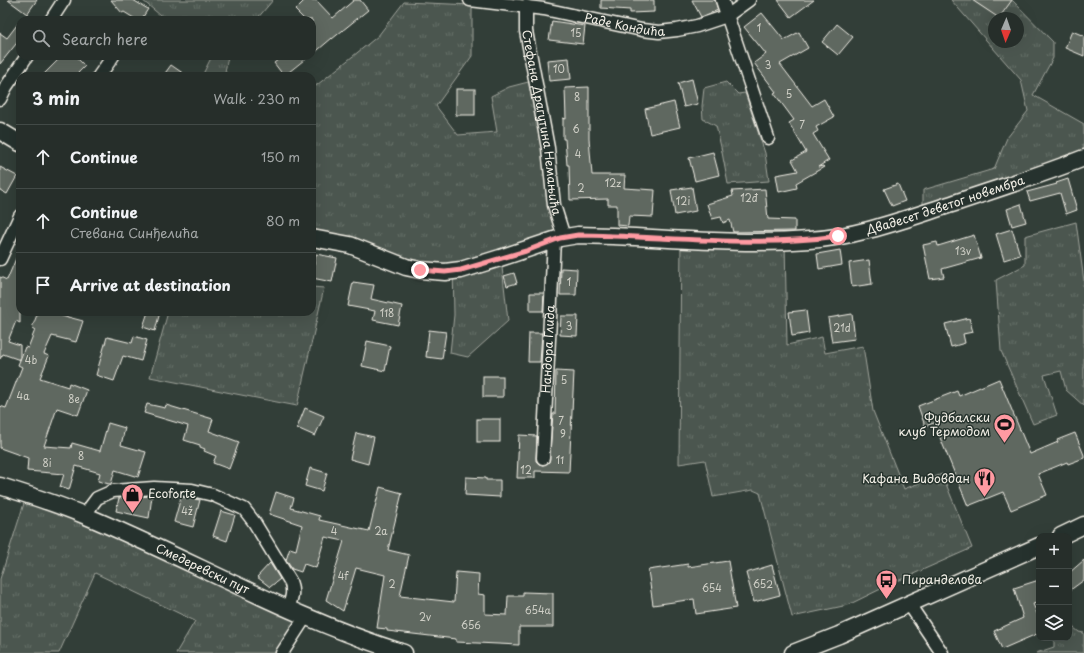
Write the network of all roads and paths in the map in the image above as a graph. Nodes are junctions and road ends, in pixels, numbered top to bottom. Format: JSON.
{"nodes":[{"id":1,"x":64,"y":0,"type":"edge"},
{"id":2,"x":470,"y":0,"type":"edge"},
{"id":3,"x":722,"y":0,"type":"edge"},
{"id":4,"x":749,"y":0,"type":"edge"},
{"id":5,"x":526,"y":6,"type":"junction"},
{"id":6,"x":54,"y":16,"type":"edge"},
{"id":7,"x":727,"y":16,"type":"junction"},
{"id":8,"x":24,"y":60,"type":"edge"},
{"id":9,"x":110,"y":60,"type":"edge"},
{"id":10,"x":102,"y":72,"type":"edge"},
{"id":11,"x":3,"y":84,"type":"edge"},
{"id":12,"x":0,"y":99,"type":"edge"},
{"id":13,"x":0,"y":131,"type":"edge"},
{"id":14,"x":768,"y":138,"type":"dead end"},
{"id":15,"x":16,"y":141,"type":"edge"},
{"id":16,"x":1084,"y":158,"type":"edge"},
{"id":17,"x":16,"y":225,"type":"edge"},
{"id":18,"x":559,"y":238,"type":"junction"},
{"id":19,"x":316,"y":239,"type":"edge"},
{"id":20,"x":0,"y":259,"type":"edge"},
{"id":21,"x":543,"y":458,"type":"dead end"},
{"id":22,"x":0,"y":486,"type":"edge"},
{"id":23,"x":86,"y":516,"type":"junction"},
{"id":24,"x":1084,"y":525,"type":"edge"},
{"id":25,"x":1067,"y":533,"type":"edge"},
{"id":26,"x":1036,"y":547,"type":"edge"},
{"id":27,"x":909,"y":604,"type":"junction"},
{"id":28,"x":288,"y":608,"type":"junction"},
{"id":29,"x":306,"y":616,"type":"junction"},
{"id":30,"x":282,"y":653,"type":"edge"},
{"id":31,"x":404,"y":653,"type":"edge"},
{"id":32,"x":792,"y":653,"type":"edge"},
{"id":33,"x":942,"y":653,"type":"edge"}],
"edges":[{"from":1,"to":6,"type":"street"},
{"from":2,"to":5,"type":"street","name":"Раде Кондића"},
{"from":3,"to":7,"type":"street"},
{"from":4,"to":7,"type":"street","name":"Раде Кондића"},
{"from":5,"to":7,"type":"street","name":"Раде Кондића"},
{"from":5,"to":18,"type":"street","name":"Стефана Драгутина Немањића"},
{"from":7,"to":14,"type":"street"},
{"from":8,"to":11,"type":"street"},
{"from":9,"to":10,"type":"street"},
{"from":11,"to":12,"type":"street"},
{"from":13,"to":15,"type":"street"},
{"from":16,"to":18,"type":"street","name":"Двадесет деветог новембра"},
{"from":17,"to":20,"type":"street"},
{"from":18,"to":19,"type":"street","name":"Двадесет деветог новембра"},
{"from":18,"to":21,"type":"street","name":"Нандора Глида"},
{"from":22,"to":23,"type":"street","name":"Смедеревски пут"},
{"from":23,"to":28,"type":"street","name":"Смедеревски пут"},
{"from":23,"to":28,"type":"street"},
{"from":24,"to":25,"type":"street"},
{"from":26,"to":27,"type":"street"},
{"from":27,"to":32,"type":"street"},
{"from":27,"to":33,"type":"street"},
{"from":28,"to":29,"type":"street","name":"Смедеревски пут"},
{"from":29,"to":30,"type":"street"},
{"from":29,"to":31,"type":"street","name":"Смедеревски пут"}]}
